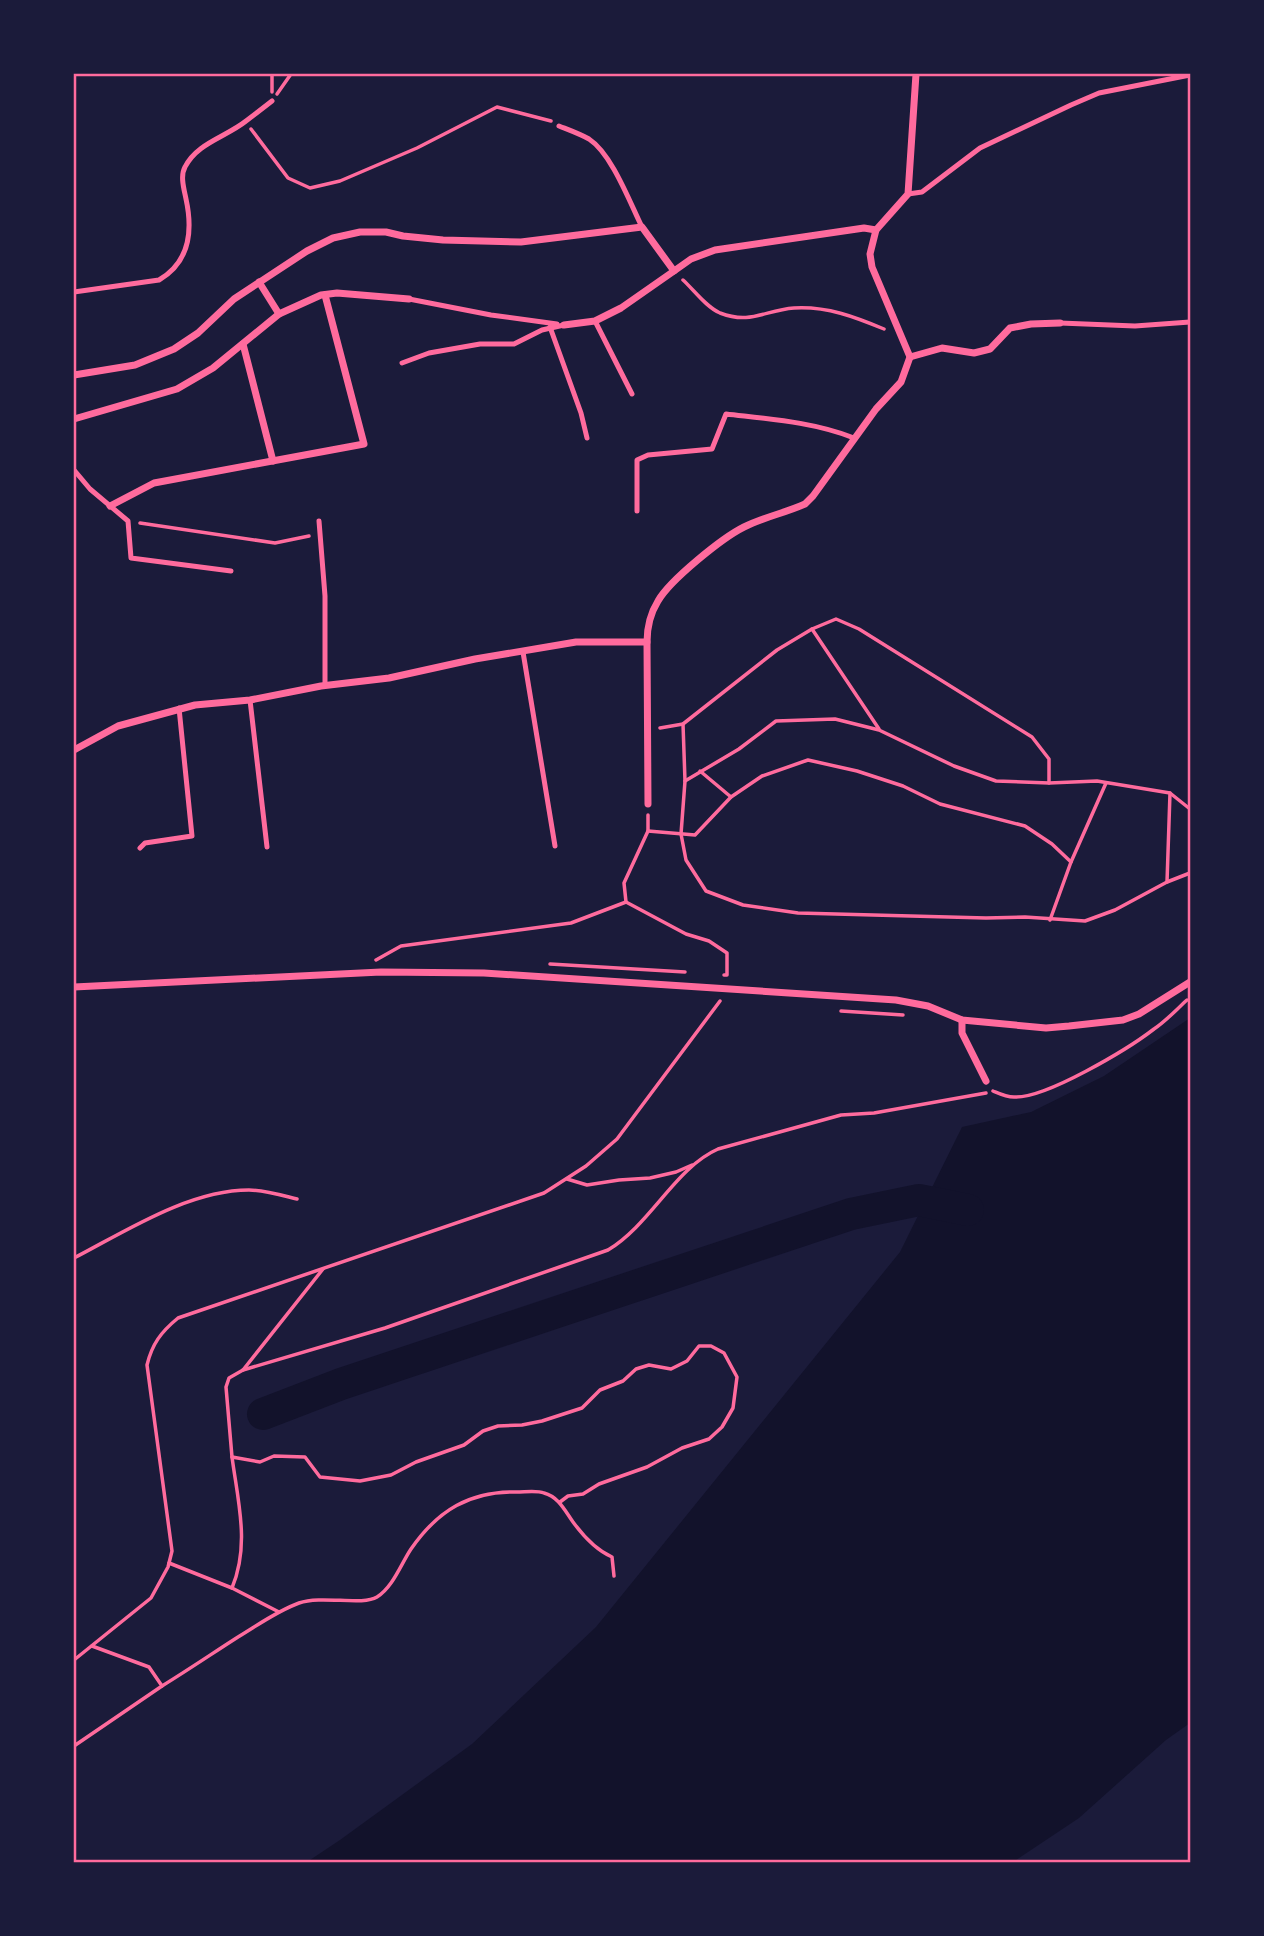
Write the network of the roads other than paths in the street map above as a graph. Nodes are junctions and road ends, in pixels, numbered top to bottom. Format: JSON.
{"nodes":[{"id":1,"x":916,"y":74,"type":"edge"},
{"id":2,"x":1191,"y":75,"type":"edge"},
{"id":3,"x":272,"y":101,"type":"road end"},
{"id":4,"x":559,"y":126,"type":"road end"},
{"id":5,"x":908,"y":194,"type":"junction"},
{"id":6,"x":642,"y":227,"type":"junction"},
{"id":7,"x":876,"y":230,"type":"junction"},
{"id":8,"x":674,"y":271,"type":"junction"},
{"id":9,"x":259,"y":282,"type":"junction"},
{"id":10,"x":74,"y":292,"type":"edge"},
{"id":11,"x":325,"y":295,"type":"junction"},
{"id":12,"x":408,"y":299,"type":"joint"},
{"id":13,"x":279,"y":314,"type":"junction"},
{"id":14,"x":596,"y":321,"type":"junction"},
{"id":15,"x":1191,"y":322,"type":"edge"},
{"id":16,"x":1060,"y":323,"type":"joint"},
{"id":17,"x":564,"y":325,"type":"junction"},
{"id":18,"x":550,"y":327,"type":"junction"},
{"id":19,"x":243,"y":344,"type":"junction"},
{"id":20,"x":910,"y":357,"type":"junction"},
{"id":21,"x":402,"y":363,"type":"dead end"},
{"id":22,"x":74,"y":375,"type":"edge"},
{"id":23,"x":632,"y":394,"type":"dead end"},
{"id":24,"x":74,"y":419,"type":"edge"},
{"id":25,"x":587,"y":438,"type":"dead end"},
{"id":26,"x":854,"y":438,"type":"junction"},
{"id":27,"x":273,"y":461,"type":"junction"},
{"id":28,"x":74,"y":470,"type":"edge"},
{"id":29,"x":110,"y":506,"type":"junction"},
{"id":30,"x":637,"y":511,"type":"dead end"},
{"id":31,"x":319,"y":522,"type":"dead end"},
{"id":32,"x":231,"y":571,"type":"dead end"},
{"id":33,"x":647,"y":642,"type":"junction"},
{"id":34,"x":523,"y":652,"type":"junction"},
{"id":35,"x":326,"y":685,"type":"junction"},
{"id":36,"x":250,"y":700,"type":"junction"},
{"id":37,"x":179,"y":708,"type":"junction"},
{"id":38,"x":74,"y":750,"type":"edge"},
{"id":39,"x":648,"y":804,"type":"road end"},
{"id":40,"x":555,"y":846,"type":"dead end"},
{"id":41,"x":267,"y":847,"type":"dead end"},
{"id":42,"x":139,"y":848,"type":"dead end"},
{"id":43,"x":1191,"y":982,"type":"edge"},
{"id":44,"x":74,"y":987,"type":"edge"},
{"id":45,"x":962,"y":1020,"type":"junction"},
{"id":46,"x":986,"y":1081,"type":"dead end"}],
"edges":[{"from":1,"to":5,"type":"street"},
{"from":2,"to":5,"type":"lane"},
{"from":3,"to":10,"type":"lane"},
{"from":4,"to":6,"type":"lane"},
{"from":5,"to":7,"type":"street"},
{"from":6,"to":8,"type":"street"},
{"from":6,"to":9,"type":"street"},
{"from":7,"to":8,"type":"street"},
{"from":7,"to":20,"type":"street"},
{"from":8,"to":14,"type":"street"},
{"from":9,"to":13,"type":"street"},
{"from":9,"to":22,"type":"street"},
{"from":11,"to":12,"type":"street"},
{"from":11,"to":13,"type":"street"},
{"from":11,"to":27,"type":"street"},
{"from":12,"to":17,"type":"lane"},
{"from":13,"to":19,"type":"street"},
{"from":14,"to":17,"type":"street"},
{"from":14,"to":23,"type":"lane"},
{"from":15,"to":16,"type":"lane"},
{"from":16,"to":20,"type":"street"},
{"from":17,"to":18,"type":"lane"},
{"from":18,"to":21,"type":"lane"},
{"from":18,"to":25,"type":"lane"},
{"from":19,"to":24,"type":"street"},
{"from":19,"to":27,"type":"street"},
{"from":20,"to":26,"type":"street"},
{"from":26,"to":30,"type":"lane"},
{"from":26,"to":33,"type":"street"},
{"from":27,"to":29,"type":"street"},
{"from":28,"to":29,"type":"lane"},
{"from":29,"to":32,"type":"lane"},
{"from":31,"to":35,"type":"lane"},
{"from":33,"to":34,"type":"street"},
{"from":33,"to":39,"type":"street"},
{"from":34,"to":35,"type":"street"},
{"from":34,"to":40,"type":"lane"},
{"from":35,"to":36,"type":"street"},
{"from":36,"to":37,"type":"street"},
{"from":36,"to":41,"type":"lane"},
{"from":37,"to":38,"type":"street"},
{"from":37,"to":42,"type":"lane"},
{"from":43,"to":45,"type":"street"},
{"from":44,"to":45,"type":"street"},
{"from":45,"to":46,"type":"street"}]}
